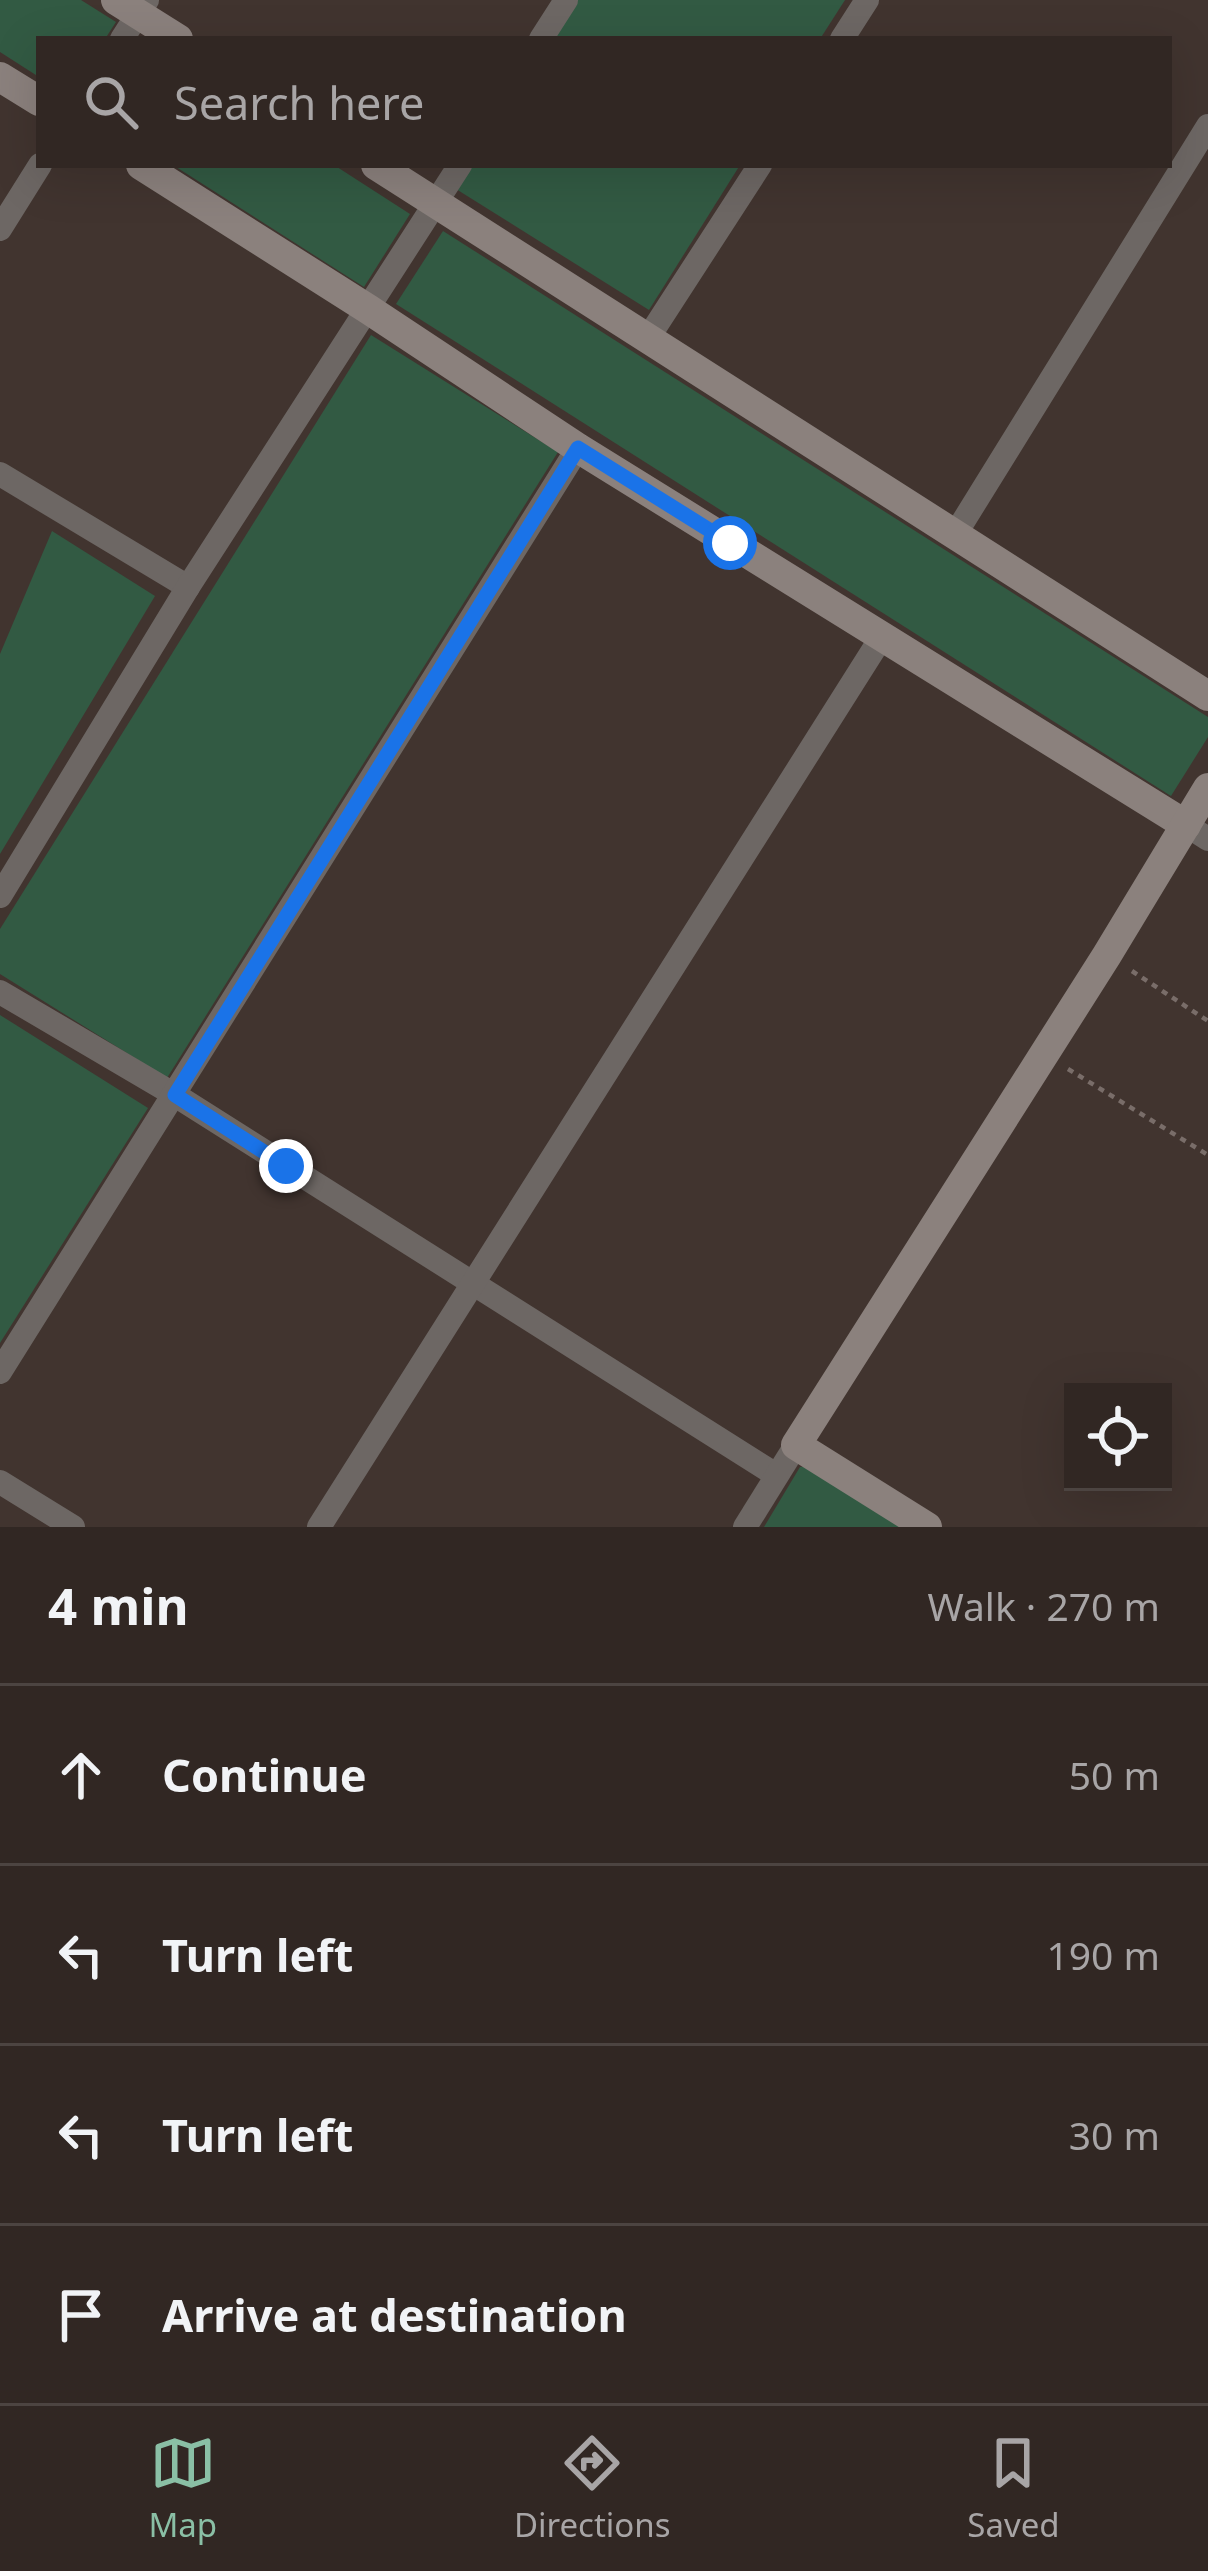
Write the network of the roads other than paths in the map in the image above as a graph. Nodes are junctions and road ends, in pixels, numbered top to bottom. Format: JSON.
{"nodes":[{"id":1,"x":566,"y":0,"type":"edge"},
{"id":2,"x":867,"y":0,"type":"edge"},
{"id":3,"x":131,"y":13,"type":"edge"},
{"id":4,"x":173,"y":36,"type":"edge"},
{"id":5,"x":543,"y":36,"type":"edge"},
{"id":6,"x":844,"y":36,"type":"edge"},
{"id":7,"x":0,"y":77,"type":"edge"},
{"id":8,"x":36,"y":99,"type":"edge"},
{"id":9,"x":1208,"y":126,"type":"edge"},
{"id":10,"x":38,"y":168,"type":"edge"},
{"id":11,"x":146,"y":168,"type":"edge"},
{"id":12,"x":381,"y":168,"type":"edge"},
{"id":13,"x":458,"y":168,"type":"edge"},
{"id":14,"x":758,"y":168,"type":"edge"},
{"id":15,"x":435,"y":203,"type":"junction"},
{"id":16,"x":0,"y":229,"type":"edge"},
{"id":17,"x":368,"y":309,"type":"junction"},
{"id":18,"x":648,"y":338,"type":"junction"},
{"id":19,"x":578,"y":448,"type":"junction"},
{"id":20,"x":0,"y":474,"type":"edge"},
{"id":21,"x":956,"y":533,"type":"junction"},
{"id":22,"x":188,"y":587,"type":"junction"},
{"id":23,"x":881,"y":638,"type":"junction"},
{"id":24,"x":1208,"y":696,"type":"edge"},
{"id":25,"x":1208,"y":788,"type":"edge"},
{"id":26,"x":1197,"y":832,"type":"edge"},
{"id":27,"x":0,"y":896,"type":"edge"},
{"id":28,"x":0,"y":992,"type":"edge"},
{"id":29,"x":175,"y":1095,"type":"junction"},
{"id":30,"x":471,"y":1284,"type":"junction"},
{"id":31,"x":0,"y":1372,"type":"edge"},
{"id":32,"x":796,"y":1445,"type":"junction"},
{"id":33,"x":776,"y":1475,"type":"junction"},
{"id":34,"x":0,"y":1482,"type":"edge"},
{"id":35,"x":74,"y":1527,"type":"edge"},
{"id":36,"x":319,"y":1527,"type":"edge"},
{"id":37,"x":745,"y":1527,"type":"edge"},
{"id":38,"x":927,"y":1527,"type":"edge"}],
"edges":[{"from":1,"to":5,"type":"street"},
{"from":2,"to":6,"type":"street"},
{"from":3,"to":4,"type":"main road"},
{"from":7,"to":8,"type":"main road"},
{"from":9,"to":21,"type":"street"},
{"from":10,"to":16,"type":"street"},
{"from":11,"to":17,"type":"main road"},
{"from":12,"to":15,"type":"main road"},
{"from":13,"to":15,"type":"street"},
{"from":14,"to":18,"type":"street"},
{"from":15,"to":17,"type":"street"},
{"from":15,"to":18,"type":"main road"},
{"from":17,"to":19,"type":"main road"},
{"from":17,"to":22,"type":"street"},
{"from":18,"to":21,"type":"main road"},
{"from":19,"to":23,"type":"main road"},
{"from":19,"to":29,"type":"street"},
{"from":20,"to":22,"type":"street"},
{"from":21,"to":24,"type":"main road"},
{"from":22,"to":27,"type":"street"},
{"from":23,"to":26,"type":"main road"},
{"from":23,"to":30,"type":"street"},
{"from":25,"to":26,"type":"main road"},
{"from":26,"to":32,"type":"main road"},
{"from":28,"to":29,"type":"street"},
{"from":29,"to":30,"type":"street"},
{"from":29,"to":31,"type":"street"},
{"from":30,"to":33,"type":"street"},
{"from":30,"to":36,"type":"street"},
{"from":32,"to":33,"type":"street"},
{"from":32,"to":38,"type":"main road"},
{"from":33,"to":37,"type":"street"},
{"from":34,"to":35,"type":"street"}]}
